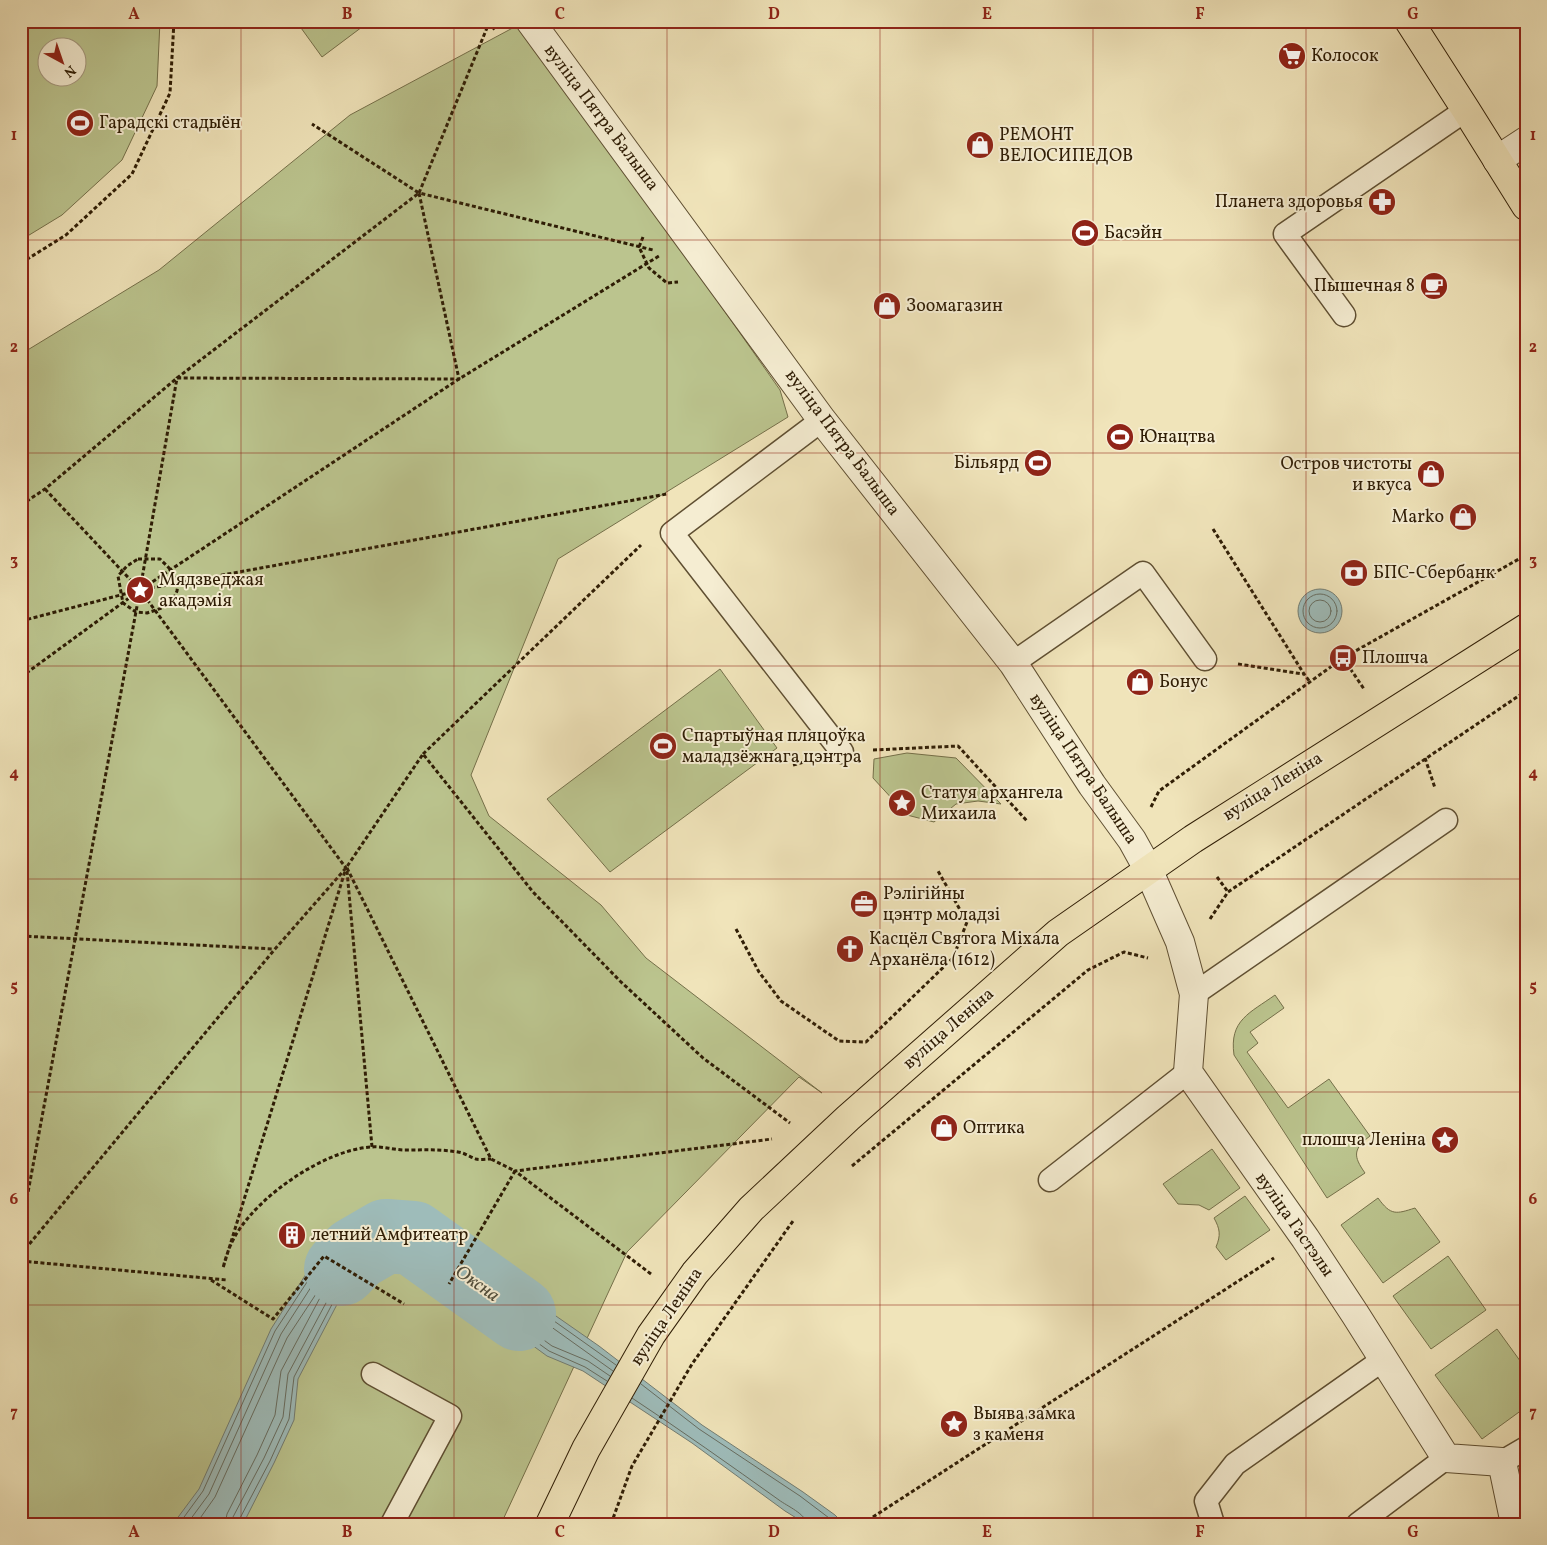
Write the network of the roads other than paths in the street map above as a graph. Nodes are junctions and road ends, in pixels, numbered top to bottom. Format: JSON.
{"nodes":[{"id":1,"x":530,"y":21,"type":"edge"},
{"id":2,"x":1408,"y":21,"type":"edge"},
{"id":3,"x":1466,"y":110,"type":"junction"},
{"id":4,"x":1526,"y":141,"type":"edge"},
{"id":5,"x":1497,"y":160,"type":"junction"},
{"id":6,"x":1526,"y":206,"type":"edge"},
{"id":7,"x":1344,"y":315,"type":"dead end"},
{"id":8,"x":822,"y":420,"type":"junction"},
{"id":9,"x":1526,"y":628,"type":"edge"},
{"id":10,"x":1205,"y":659,"type":"road end"},
{"id":11,"x":1012,"y":662,"type":"junction"},
{"id":12,"x":842,"y":752,"type":"road end"},
{"id":13,"x":1446,"y":820,"type":"dead end"},
{"id":14,"x":1148,"y":869,"type":"junction"},
{"id":15,"x":1194,"y":994,"type":"junction"},
{"id":16,"x":1188,"y":1072,"type":"junction"},
{"id":17,"x":1050,"y":1180,"type":"dead end"},
{"id":18,"x":1384,"y":1359,"type":"junction"},
{"id":19,"x":373,"y":1374,"type":"dead end"},
{"id":20,"x":1526,"y":1448,"type":"edge"},
{"id":21,"x":1446,"y":1458,"type":"junction"},
{"id":22,"x":1502,"y":1462,"type":"junction"},
{"id":23,"x":392,"y":1524,"type":"edge"},
{"id":24,"x":550,"y":1524,"type":"edge"},
{"id":25,"x":1213,"y":1524,"type":"edge"},
{"id":26,"x":1358,"y":1524,"type":"edge"},
{"id":27,"x":1515,"y":1524,"type":"edge"}],
"edges":[{"from":1,"to":8,"type":"street","name":"вуліца Пятра Балыша"},
{"from":2,"to":3,"type":"main road"},
{"from":3,"to":5,"type":"main road"},
{"from":3,"to":7,"type":"lane"},
{"from":4,"to":5,"type":"street"},
{"from":5,"to":6,"type":"main road"},
{"from":8,"to":11,"type":"street","name":"вуліца Пятра Балыша"},
{"from":8,"to":12,"type":"lane"},
{"from":9,"to":14,"type":"main road","name":"вуліца Леніна"},
{"from":10,"to":11,"type":"lane"},
{"from":11,"to":14,"type":"street","name":"вуліца Пятра Балыша"},
{"from":13,"to":15,"type":"lane"},
{"from":14,"to":15,"type":"street"},
{"from":14,"to":24,"type":"main road","name":"вуліца Леніна"},
{"from":15,"to":16,"type":"street"},
{"from":16,"to":17,"type":"lane"},
{"from":16,"to":18,"type":"street","name":"вуліца Гастэлы"},
{"from":18,"to":21,"type":"street","name":"вуліца Гастэлы"},
{"from":18,"to":25,"type":"lane"},
{"from":19,"to":23,"type":"lane"},
{"from":20,"to":22,"type":"lane"},
{"from":21,"to":22,"type":"street"},
{"from":21,"to":26,"type":"lane"},
{"from":22,"to":27,"type":"street"}]}
